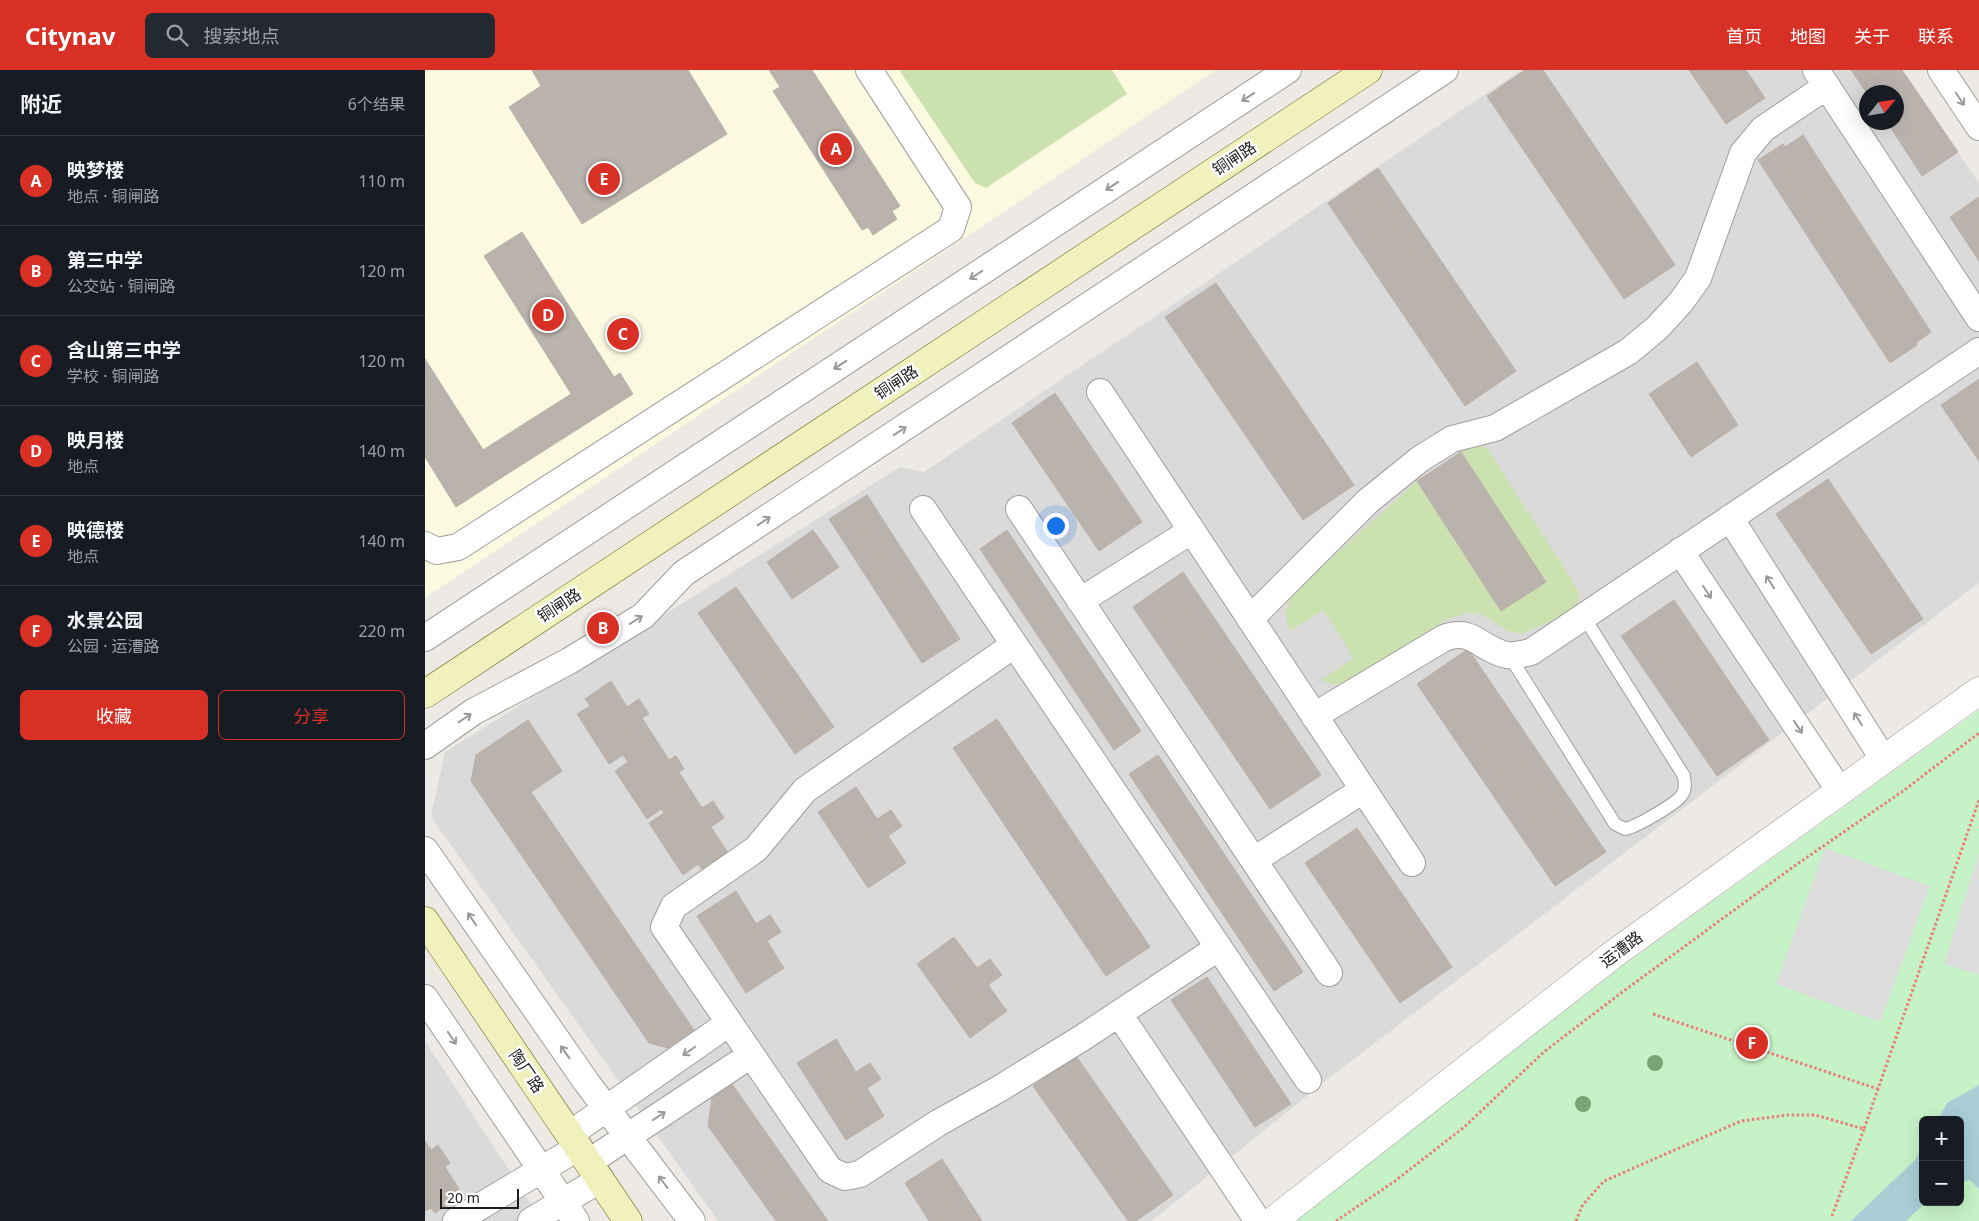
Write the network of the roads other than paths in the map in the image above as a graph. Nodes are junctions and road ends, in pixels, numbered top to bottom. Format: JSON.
{"nodes":[{"id":1,"x":869,"y":70,"type":"edge"},
{"id":2,"x":1288,"y":70,"type":"edge"},
{"id":3,"x":1368,"y":70,"type":"edge"},
{"id":4,"x":1445,"y":70,"type":"edge"},
{"id":5,"x":1941,"y":70,"type":"edge"},
{"id":6,"x":1821,"y":78,"type":"edge"},
{"id":7,"x":1979,"y":127,"type":"edge"},
{"id":8,"x":1979,"y":318,"type":"edge"},
{"id":9,"x":1979,"y":351,"type":"edge"},
{"id":10,"x":1099,"y":392,"type":"dead end"},
{"id":11,"x":923,"y":509,"type":"dead end"},
{"id":12,"x":1019,"y":509,"type":"dead end"},
{"id":13,"x":1730,"y":518,"type":"junction"},
{"id":14,"x":1191,"y":531,"type":"junction"},
{"id":15,"x":425,"y":545,"type":"edge"},
{"id":16,"x":1680,"y":551,"type":"junction"},
{"id":17,"x":1080,"y":601,"type":"junction"},
{"id":18,"x":1584,"y":617,"type":"junction"},
{"id":19,"x":1249,"y":619,"type":"junction"},
{"id":20,"x":425,"y":638,"type":"edge"},
{"id":21,"x":1014,"y":645,"type":"junction"},
{"id":22,"x":1509,"y":655,"type":"junction"},
{"id":23,"x":1979,"y":691,"type":"edge"},
{"id":24,"x":425,"y":694,"type":"edge"},
{"id":25,"x":1314,"y":716,"type":"junction"},
{"id":26,"x":425,"y":746,"type":"edge"},
{"id":27,"x":1884,"y":760,"type":"junction"},
{"id":28,"x":1363,"y":790,"type":"junction"},
{"id":29,"x":1841,"y":791,"type":"junction"},
{"id":30,"x":425,"y":850,"type":"edge"},
{"id":31,"x":1254,"y":860,"type":"junction"},
{"id":32,"x":1412,"y":863,"type":"dead end"},
{"id":33,"x":425,"y":921,"type":"edge"},
{"id":34,"x":1218,"y":948,"type":"junction"},
{"id":35,"x":1329,"y":973,"type":"dead end"},
{"id":36,"x":425,"y":998,"type":"edge"},
{"id":37,"x":1119,"y":1014,"type":"junction"},
{"id":38,"x":729,"y":1023,"type":"junction"},
{"id":39,"x":751,"y":1054,"type":"junction"},
{"id":40,"x":1308,"y":1080,"type":"dead end"},
{"id":41,"x":606,"y":1108,"type":"junction"},
{"id":42,"x":628,"y":1137,"type":"junction"},
{"id":43,"x":585,"y":1155,"type":"junction"},
{"id":44,"x":541,"y":1170,"type":"junction"},
{"id":45,"x":569,"y":1211,"type":"edge"},
{"id":46,"x":456,"y":1221,"type":"edge"},
{"id":47,"x":531,"y":1221,"type":"edge"},
{"id":48,"x":628,"y":1221,"type":"edge"},
{"id":49,"x":692,"y":1221,"type":"edge"},
{"id":50,"x":1257,"y":1221,"type":"edge"},
{"id":51,"x":1273,"y":1221,"type":"edge"}],
"edges":[{"from":1,"to":15,"type":"street"},
{"from":2,"to":20,"type":"street","one_way":true},
{"from":3,"to":24,"type":"main road","name":"铜闸路"},
{"from":26,"to":4,"type":"street","one_way":true},
{"from":5,"to":7,"type":"street","one_way":true},
{"from":6,"to":8,"type":"street"},
{"from":6,"to":19,"type":"street"},
{"from":9,"to":13,"type":"street"},
{"from":10,"to":14,"type":"street"},
{"from":11,"to":21,"type":"street"},
{"from":12,"to":17,"type":"street"},
{"from":13,"to":16,"type":"street"},
{"from":27,"to":13,"type":"street","one_way":true},
{"from":14,"to":17,"type":"street"},
{"from":14,"to":19,"type":"street"},
{"from":16,"to":18,"type":"street"},
{"from":16,"to":29,"type":"street","one_way":true},
{"from":17,"to":31,"type":"street"},
{"from":18,"to":22,"type":"street"},
{"from":18,"to":22,"type":"lane"},
{"from":19,"to":25,"type":"street"},
{"from":21,"to":34,"type":"street"},
{"from":21,"to":38,"type":"street"},
{"from":22,"to":25,"type":"street"},
{"from":23,"to":27,"type":"street","name":"运漕路"},
{"from":25,"to":28,"type":"street"},
{"from":27,"to":29,"type":"street","name":"运漕路"},
{"from":28,"to":31,"type":"street"},
{"from":28,"to":32,"type":"street"},
{"from":29,"to":51,"type":"street","name":"运漕路"},
{"from":41,"to":30,"type":"street","one_way":true},
{"from":31,"to":35,"type":"street"},
{"from":33,"to":43,"type":"main road","name":"陶厂路"},
{"from":34,"to":37,"type":"street"},
{"from":34,"to":40,"type":"street"},
{"from":36,"to":44,"type":"street","one_way":true},
{"from":37,"to":39,"type":"street"},
{"from":37,"to":50,"type":"street"},
{"from":38,"to":39,"type":"street"},
{"from":38,"to":41,"type":"street","one_way":true},
{"from":42,"to":39,"type":"street","one_way":true},
{"from":41,"to":42,"type":"street"},
{"from":41,"to":43,"type":"street"},
{"from":42,"to":43,"type":"street"},
{"from":49,"to":42,"type":"street","one_way":true},
{"from":43,"to":44,"type":"street"},
{"from":43,"to":45,"type":"street"},
{"from":43,"to":48,"type":"main road","name":"陶厂路"},
{"from":44,"to":45,"type":"street"},
{"from":44,"to":46,"type":"street"},
{"from":45,"to":47,"type":"street"}]}
